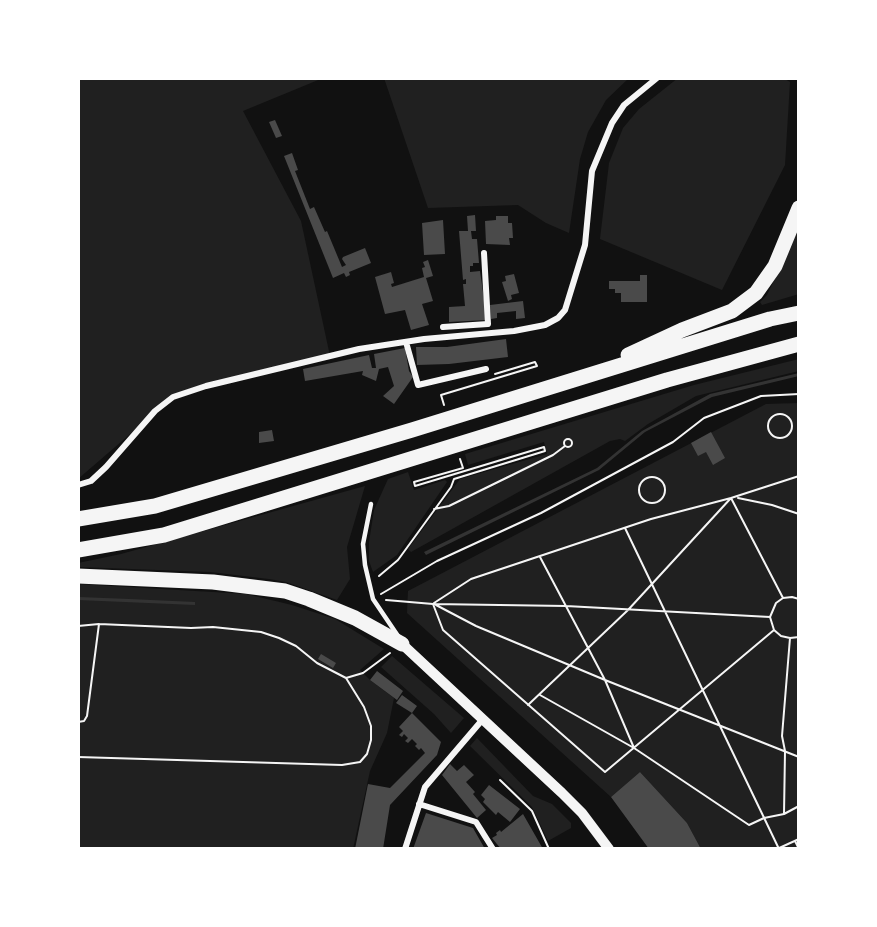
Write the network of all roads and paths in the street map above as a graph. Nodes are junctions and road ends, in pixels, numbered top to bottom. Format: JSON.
{"nodes":[{"id":1,"x":657,"y":78,"type":"edge"},
{"id":2,"x":799,"y":208,"type":"edge"},
{"id":3,"x":484,"y":254,"type":"dead end"},
{"id":4,"x":799,"y":313,"type":"edge"},
{"id":5,"x":443,"y":327,"type":"dead end"},
{"id":6,"x":406,"y":342,"type":"junction"},
{"id":7,"x":799,"y":344,"type":"edge"},
{"id":8,"x":486,"y":369,"type":"dead end"},
{"id":9,"x":571,"y":381,"type":"junction"},
{"id":10,"x":799,"y":393,"type":"edge"},
{"id":11,"x":783,"y":438,"type":"joint"},
{"id":12,"x":565,"y":446,"type":"dead end"},
{"id":13,"x":799,"y":476,"type":"edge"},
{"id":14,"x":454,"y":479,"type":"dead end"},
{"id":15,"x":78,"y":485,"type":"edge"},
{"id":16,"x":736,"y":497,"type":"junction"},
{"id":17,"x":731,"y":498,"type":"junction"},
{"id":18,"x":658,"y":502,"type":"joint"},
{"id":19,"x":371,"y":504,"type":"dead end"},
{"id":20,"x":434,"y":509,"type":"junction"},
{"id":21,"x":799,"y":514,"type":"edge"},
{"id":22,"x":78,"y":519,"type":"edge"},
{"id":23,"x":625,"y":528,"type":"junction"},
{"id":24,"x":78,"y":550,"type":"edge"},
{"id":25,"x":540,"y":556,"type":"junction"},
{"id":26,"x":78,"y":576,"type":"edge"},
{"id":27,"x":370,"y":583,"type":"junction"},
{"id":28,"x":652,"y":585,"type":"junction"},
{"id":29,"x":783,"y":598,"type":"junction"},
{"id":30,"x":799,"y":598,"type":"edge"},
{"id":31,"x":374,"y":599,"type":"junction"},
{"id":32,"x":433,"y":604,"type":"junction"},
{"id":33,"x":566,"y":606,"type":"junction"},
{"id":34,"x":628,"y":610,"type":"junction"},
{"id":35,"x":665,"y":612,"type":"junction"},
{"id":36,"x":770,"y":617,"type":"junction"},
{"id":37,"x":99,"y":624,"type":"junction"},
{"id":38,"x":78,"y":626,"type":"edge"},
{"id":39,"x":774,"y":630,"type":"junction"},
{"id":40,"x":799,"y":636,"type":"edge"},
{"id":41,"x":790,"y":638,"type":"junction"},
{"id":42,"x":402,"y":644,"type":"junction"},
{"id":43,"x":587,"y":647,"type":"junction"},
{"id":44,"x":570,"y":665,"type":"junction"},
{"id":45,"x":346,"y":678,"type":"junction"},
{"id":46,"x":605,"y":680,"type":"junction"},
{"id":47,"x":702,"y":689,"type":"junction"},
{"id":48,"x":540,"y":695,"type":"junction"},
{"id":49,"x":528,"y":705,"type":"junction"},
{"id":50,"x":679,"y":711,"type":"junction"},
{"id":51,"x":483,"y":719,"type":"junction"},
{"id":52,"x":78,"y":722,"type":"edge"},
{"id":53,"x":720,"y":726,"type":"junction"},
{"id":54,"x":634,"y":748,"type":"junction"},
{"id":55,"x":785,"y":751,"type":"junction"},
{"id":56,"x":78,"y":757,"type":"edge"},
{"id":57,"x":799,"y":757,"type":"edge"},
{"id":58,"x":500,"y":780,"type":"dead end"},
{"id":59,"x":420,"y":804,"type":"junction"},
{"id":60,"x":799,"y":806,"type":"edge"},
{"id":61,"x":784,"y":814,"type":"junction"},
{"id":62,"x":764,"y":818,"type":"junction"},
{"id":63,"x":799,"y":838,"type":"edge"},
{"id":64,"x":795,"y":841,"type":"junction"},
{"id":65,"x":405,"y":849,"type":"edge"},
{"id":66,"x":493,"y":849,"type":"edge"},
{"id":67,"x":549,"y":849,"type":"edge"},
{"id":68,"x":609,"y":849,"type":"edge"},
{"id":69,"x":778,"y":849,"type":"edge"},
{"id":70,"x":798,"y":849,"type":"edge"}],
"edges":[{"from":1,"to":6,"type":"street"},
{"from":2,"to":9,"type":"highway"},
{"from":3,"to":5,"type":"street"},
{"from":4,"to":9,"type":"highway"},
{"from":6,"to":8,"type":"street"},
{"from":6,"to":15,"type":"street"},
{"from":7,"to":24,"type":"highway"},
{"from":9,"to":22,"type":"highway"},
{"from":10,"to":31,"type":"path"},
{"from":11,"to":11,"type":"path"},
{"from":12,"to":20,"type":"path"},
{"from":13,"to":16,"type":"path"},
{"from":14,"to":20,"type":"path"},
{"from":16,"to":17,"type":"path"},
{"from":16,"to":21,"type":"path"},
{"from":17,"to":23,"type":"path"},
{"from":17,"to":28,"type":"path"},
{"from":17,"to":29,"type":"path"},
{"from":18,"to":18,"type":"path"},
{"from":19,"to":27,"type":"lane"},
{"from":20,"to":27,"type":"path"},
{"from":23,"to":25,"type":"path"},
{"from":23,"to":28,"type":"path"},
{"from":25,"to":32,"type":"path"},
{"from":25,"to":33,"type":"path"},
{"from":26,"to":42,"type":"highway"},
{"from":27,"to":31,"type":"lane"},
{"from":28,"to":34,"type":"path"},
{"from":28,"to":35,"type":"path"},
{"from":29,"to":30,"type":"path"},
{"from":29,"to":36,"type":"path"},
{"from":31,"to":32,"type":"path"},
{"from":31,"to":42,"type":"lane"},
{"from":32,"to":33,"type":"path"},
{"from":32,"to":44,"type":"path"},
{"from":32,"to":49,"type":"path"},
{"from":33,"to":34,"type":"path"},
{"from":33,"to":43,"type":"path"},
{"from":34,"to":35,"type":"path"},
{"from":34,"to":43,"type":"path"},
{"from":35,"to":36,"type":"path"},
{"from":35,"to":47,"type":"path"},
{"from":36,"to":39,"type":"path"},
{"from":37,"to":38,"type":"path"},
{"from":37,"to":45,"type":"path"},
{"from":37,"to":52,"type":"path"},
{"from":39,"to":41,"type":"path"},
{"from":39,"to":47,"type":"path"},
{"from":40,"to":41,"type":"path"},
{"from":41,"to":55,"type":"path"},
{"from":42,"to":45,"type":"path"},
{"from":42,"to":51,"type":"street"},
{"from":43,"to":44,"type":"path"},
{"from":43,"to":46,"type":"path"},
{"from":44,"to":46,"type":"path"},
{"from":44,"to":48,"type":"path"},
{"from":45,"to":56,"type":"path"},
{"from":46,"to":50,"type":"path"},
{"from":46,"to":54,"type":"path"},
{"from":47,"to":50,"type":"path"},
{"from":47,"to":53,"type":"path"},
{"from":48,"to":49,"type":"path"},
{"from":48,"to":54,"type":"path"},
{"from":49,"to":54,"type":"path"},
{"from":50,"to":53,"type":"path"},
{"from":50,"to":54,"type":"path"},
{"from":51,"to":59,"type":"street"},
{"from":51,"to":68,"type":"street"},
{"from":53,"to":55,"type":"path"},
{"from":53,"to":62,"type":"path"},
{"from":54,"to":62,"type":"path"},
{"from":55,"to":57,"type":"path"},
{"from":55,"to":61,"type":"path"},
{"from":58,"to":67,"type":"path"},
{"from":59,"to":65,"type":"street"},
{"from":59,"to":66,"type":"street"},
{"from":60,"to":61,"type":"path"},
{"from":61,"to":62,"type":"path"},
{"from":62,"to":69,"type":"path"},
{"from":63,"to":64,"type":"path"},
{"from":64,"to":69,"type":"path"},
{"from":64,"to":70,"type":"path"}]}
